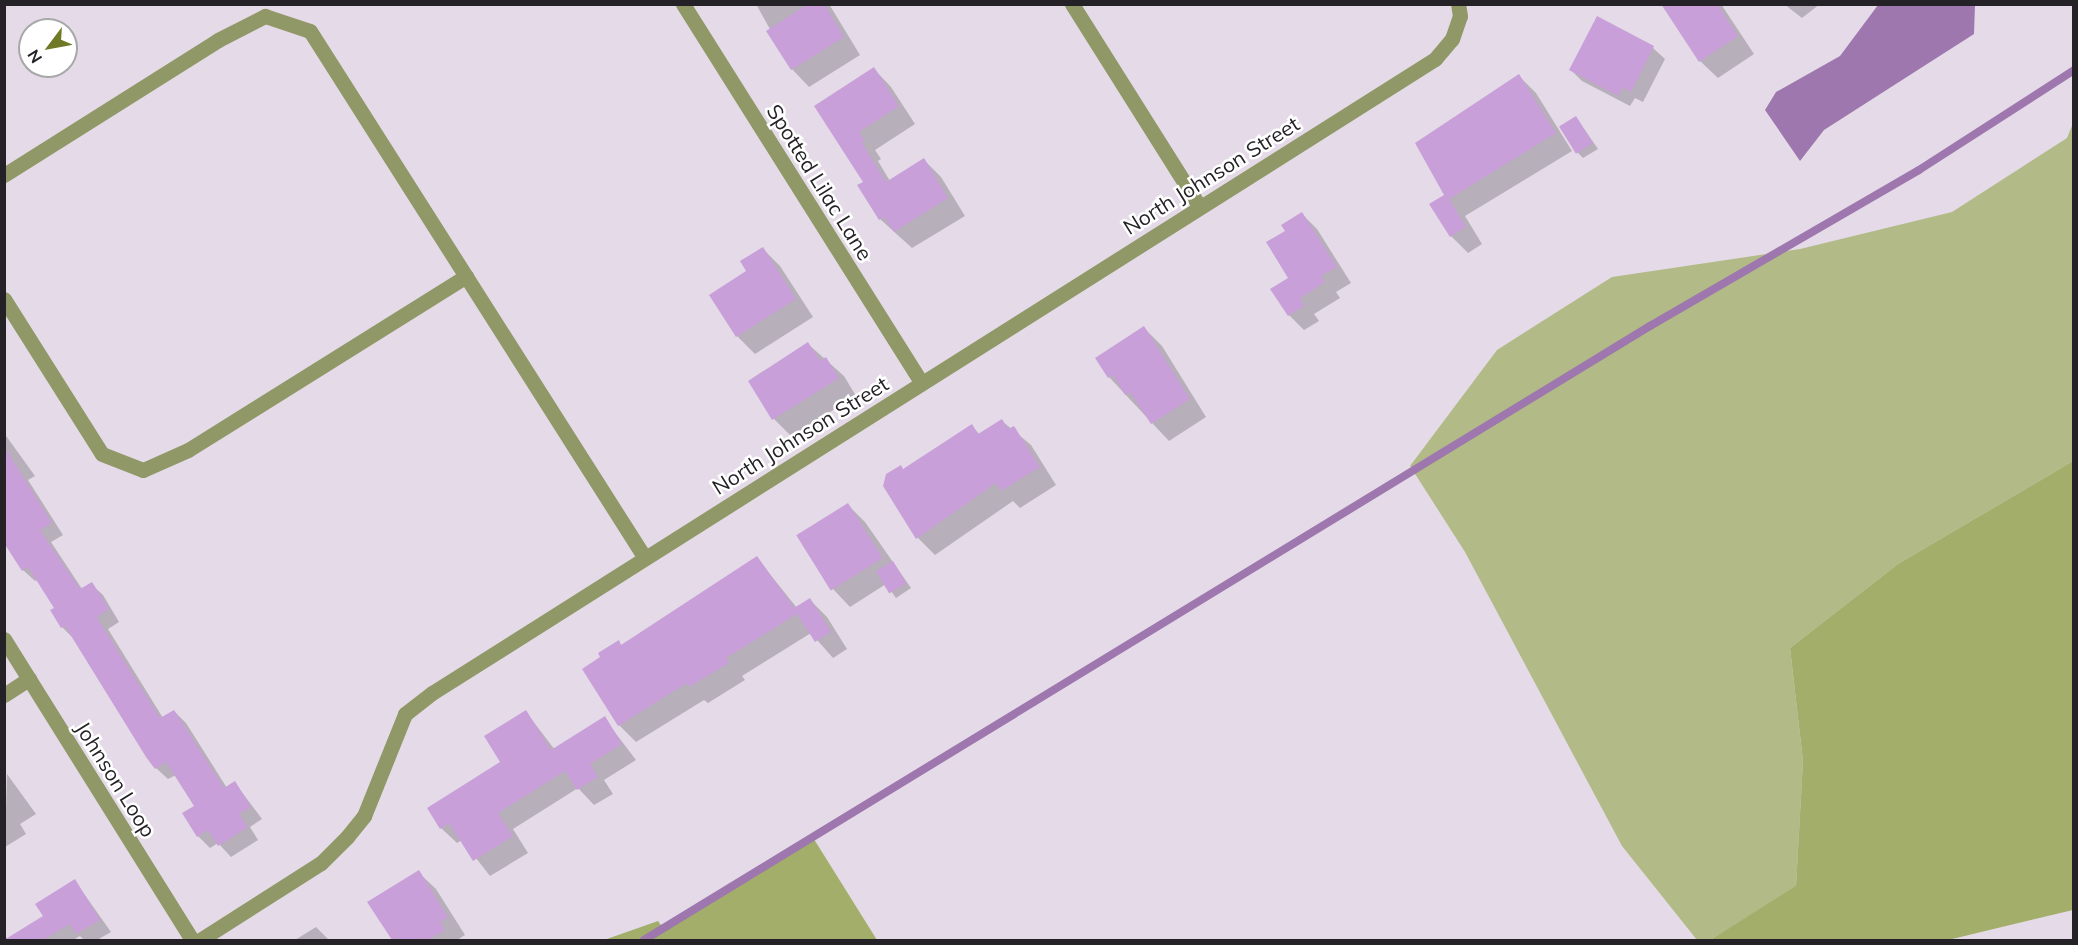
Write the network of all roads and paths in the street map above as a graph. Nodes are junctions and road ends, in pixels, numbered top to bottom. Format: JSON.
{"nodes":[{"id":1,"x":682,"y":4,"type":"edge"},
{"id":2,"x":1072,"y":4,"type":"edge"},
{"id":3,"x":1458,"y":4,"type":"edge"},
{"id":4,"x":4,"y":175,"type":"edge"},
{"id":5,"x":1199,"y":206,"type":"junction"},
{"id":6,"x":466,"y":276,"type":"junction"},
{"id":7,"x":4,"y":299,"type":"edge"},
{"id":8,"x":921,"y":382,"type":"junction"},
{"id":9,"x":645,"y":558,"type":"junction"},
{"id":10,"x":4,"y":639,"type":"edge"},
{"id":11,"x":29,"y":679,"type":"junction"},
{"id":12,"x":4,"y":695,"type":"edge"},
{"id":13,"x":192,"y":940,"type":"edge"},
{"id":14,"x":200,"y":940,"type":"edge"}],
"edges":[{"from":1,"to":8,"type":"street","name":"Spotted Lilac Lane"},
{"from":2,"to":5,"type":"street"},
{"from":3,"to":5,"type":"street","name":"North Johnson Street"},
{"from":4,"to":6,"type":"street"},
{"from":5,"to":8,"type":"street","name":"North Johnson Street"},
{"from":6,"to":7,"type":"street"},
{"from":6,"to":9,"type":"street"},
{"from":8,"to":9,"type":"street","name":"North Johnson Street"},
{"from":9,"to":14,"type":"street","name":"North Johnson Street"},
{"from":10,"to":11,"type":"street","name":"Johnson Loop"},
{"from":11,"to":12,"type":"street"},
{"from":11,"to":13,"type":"street","name":"Johnson Loop"}]}
